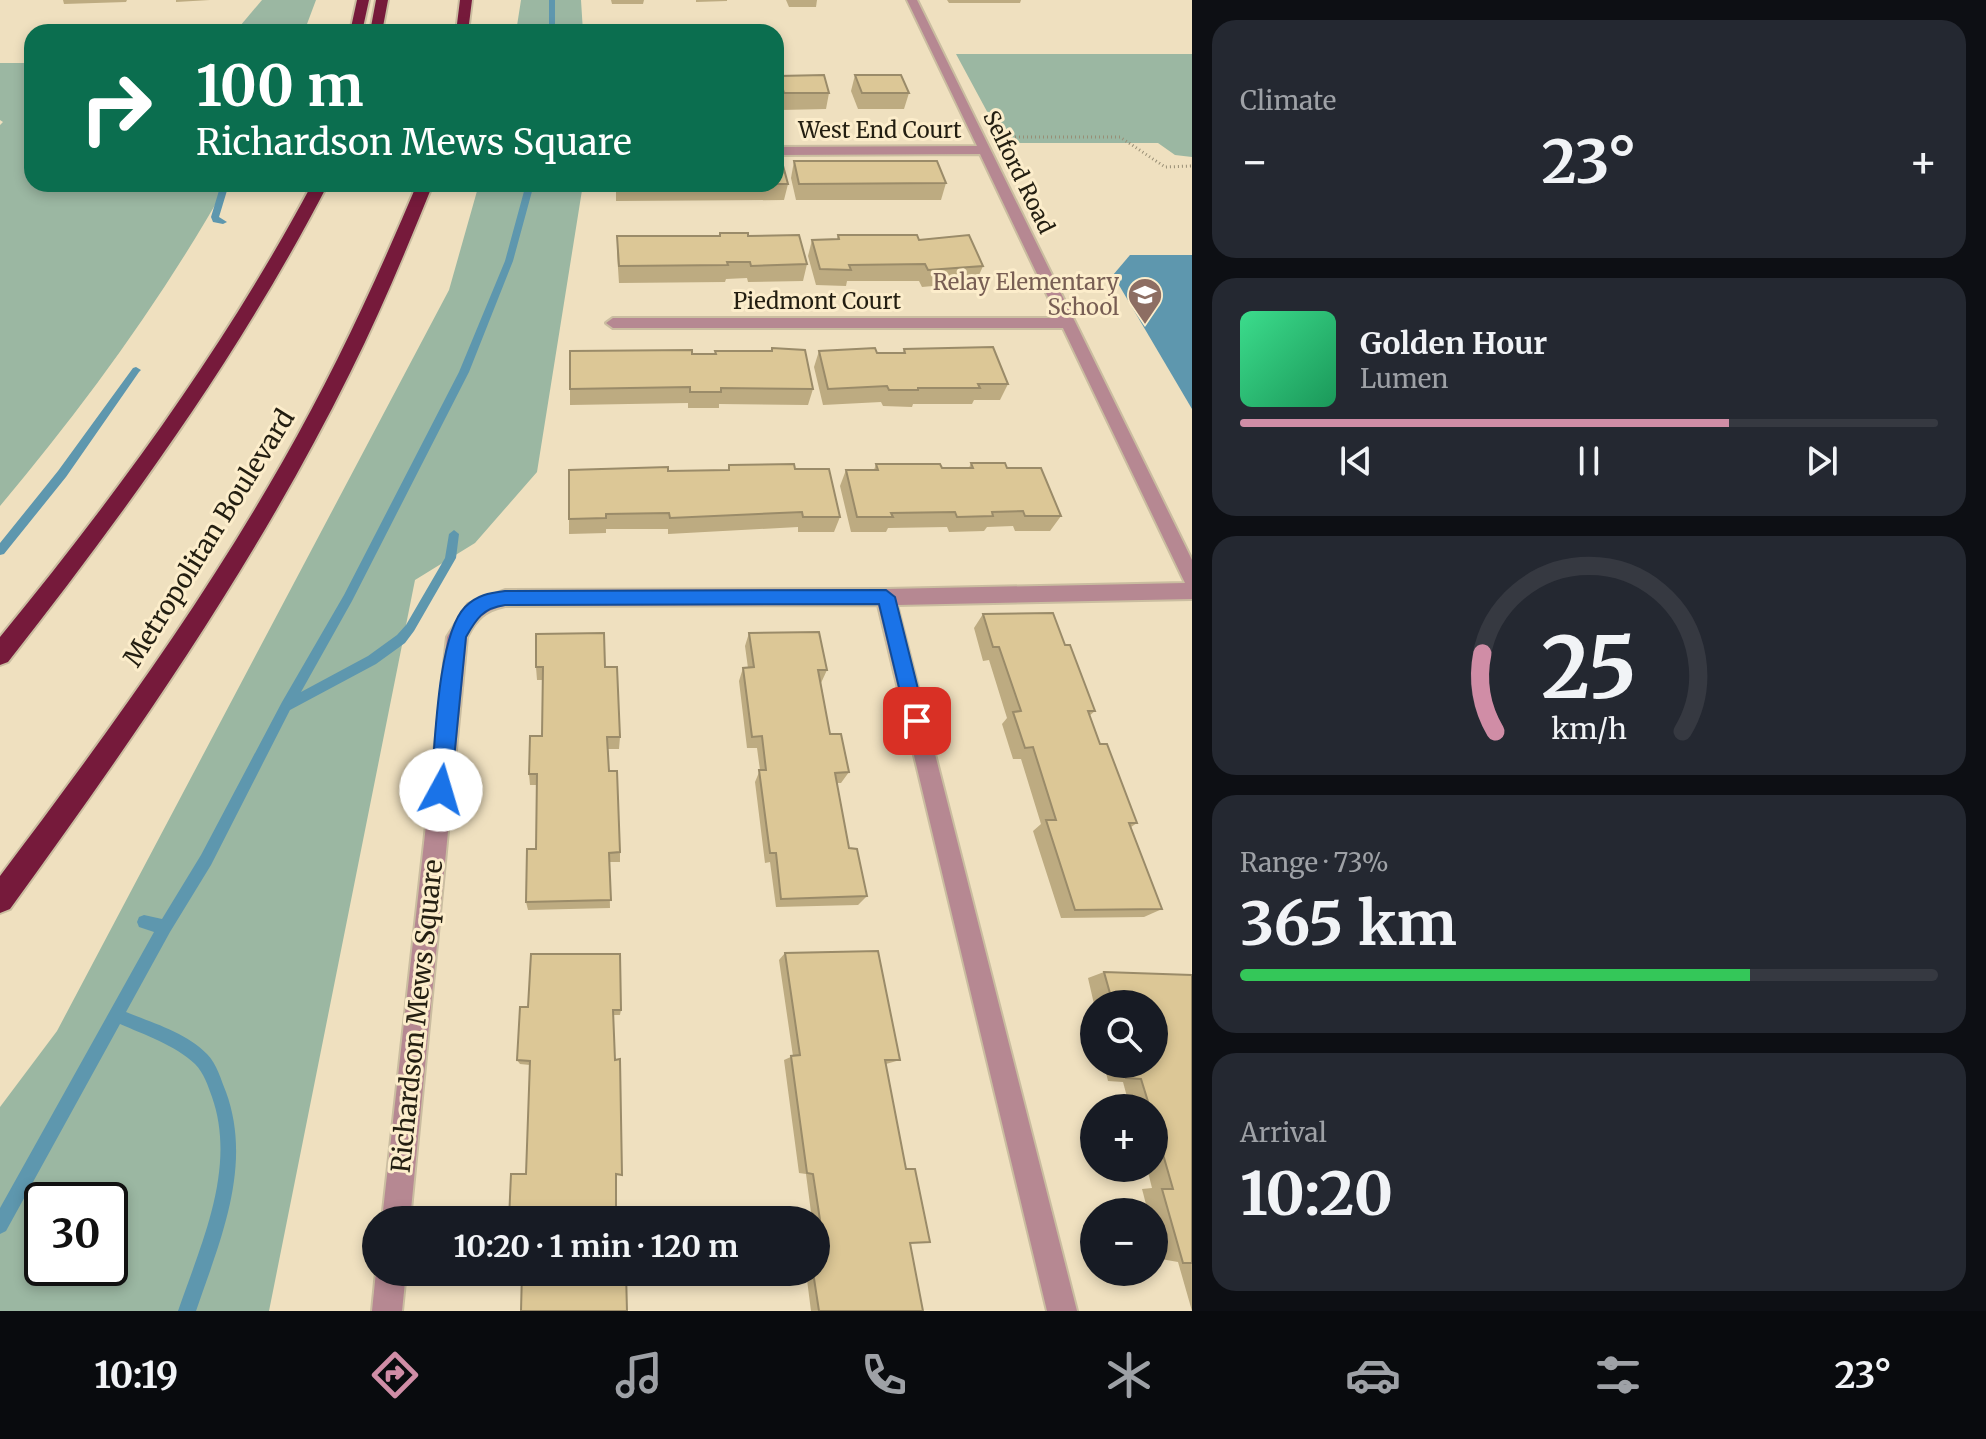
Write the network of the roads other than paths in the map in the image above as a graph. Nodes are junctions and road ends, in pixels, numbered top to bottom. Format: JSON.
{"nodes":[{"id":1,"x":363,"y":0,"type":"edge"},
{"id":2,"x":382,"y":0,"type":"edge"},
{"id":3,"x":466,"y":0,"type":"edge"},
{"id":4,"x":912,"y":0,"type":"edge"},
{"id":5,"x":358,"y":24,"type":"edge"},
{"id":6,"x":378,"y":24,"type":"edge"},
{"id":7,"x":463,"y":24,"type":"edge"},
{"id":8,"x":981,"y":144,"type":"junction"},
{"id":9,"x":784,"y":151,"type":"edge"},
{"id":10,"x":305,"y":192,"type":"edge"},
{"id":11,"x":316,"y":192,"type":"edge"},
{"id":12,"x":422,"y":192,"type":"edge"},
{"id":13,"x":287,"y":250,"type":"junction"},
{"id":14,"x":613,"y":323,"type":"dead end"},
{"id":15,"x":1068,"y":323,"type":"junction"},
{"id":16,"x":1192,"y":579,"type":"edge"},
{"id":17,"x":1192,"y":591,"type":"edge"},
{"id":18,"x":886,"y":597,"type":"junction"},
{"id":19,"x":0,"y":655,"type":"edge"},
{"id":20,"x":0,"y":899,"type":"edge"},
{"id":21,"x":397,"y":1206,"type":"edge"},
{"id":22,"x":390,"y":1286,"type":"edge"},
{"id":23,"x":387,"y":1311,"type":"edge"},
{"id":24,"x":1062,"y":1311,"type":"edge"}],
"edges":[{"from":1,"to":5,"type":"highway"},
{"from":2,"to":6,"type":"highway"},
{"from":3,"to":7,"type":"highway"},
{"from":4,"to":8,"type":"street","name":"Selford Road"},
{"from":8,"to":9,"type":"street","name":"West End Court"},
{"from":8,"to":15,"type":"street","name":"Selford Road"},
{"from":10,"to":13,"type":"highway"},
{"from":11,"to":13,"type":"highway"},
{"from":12,"to":20,"type":"highway","name":"Metropolitan Boulevard"},
{"from":13,"to":19,"type":"highway"},
{"from":14,"to":15,"type":"street","name":"Piedmont Court"},
{"from":15,"to":16,"type":"street","name":"Selford Road"},
{"from":17,"to":18,"type":"street","name":"Richardson Mews Square"},
{"from":18,"to":21,"type":"street","name":"Richardson Mews Square"},
{"from":18,"to":24,"type":"street"},
{"from":22,"to":23,"type":"street"}]}
